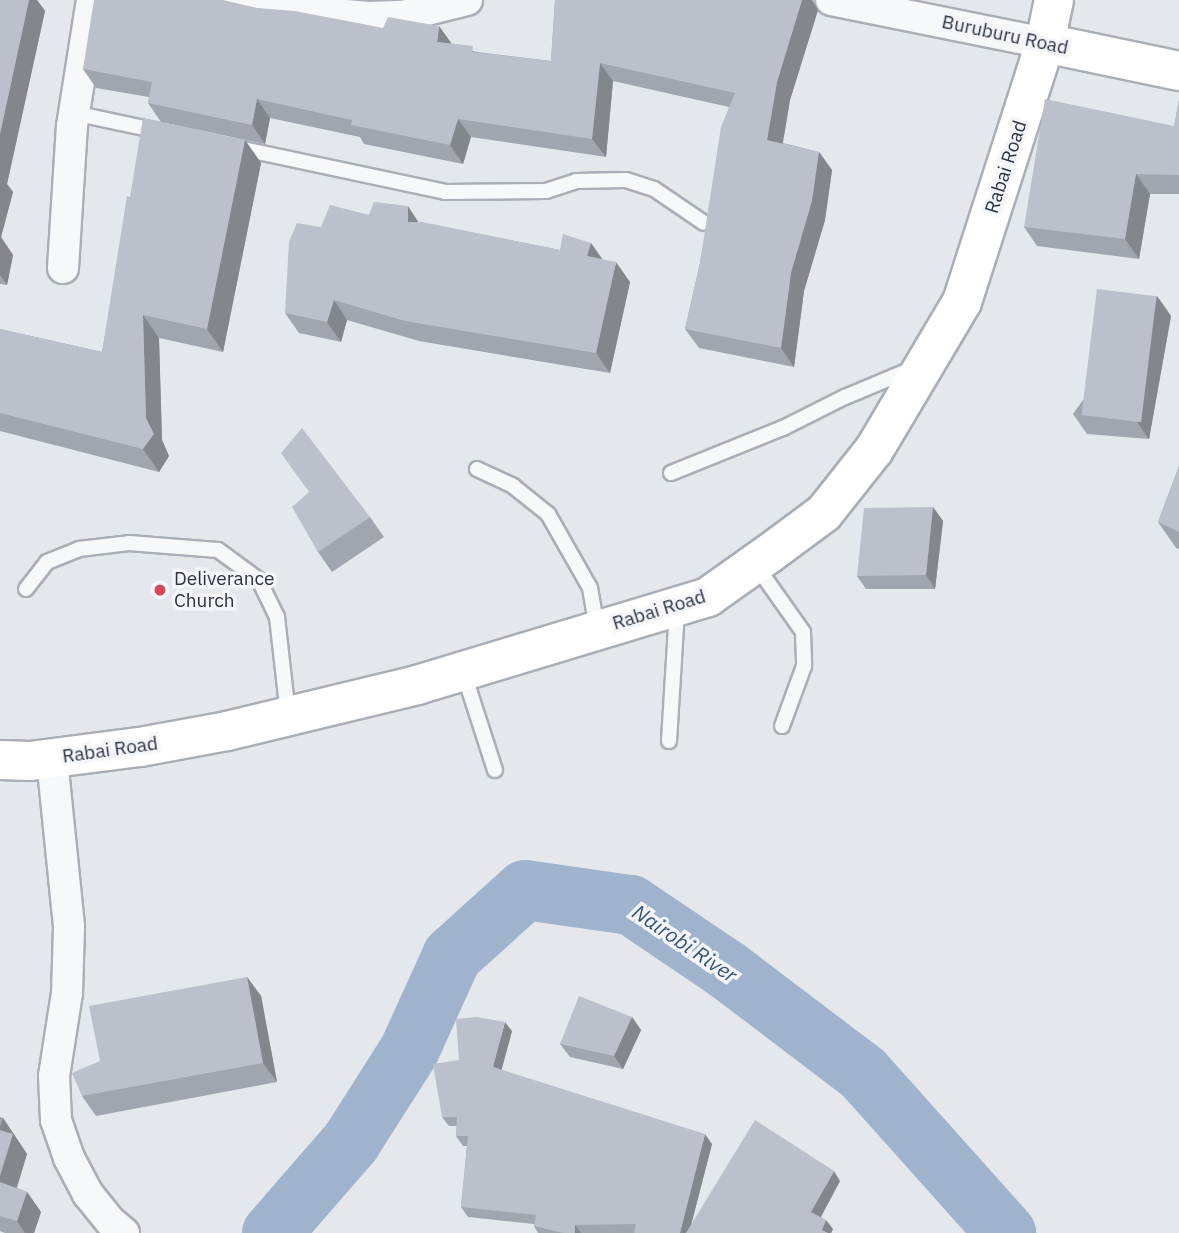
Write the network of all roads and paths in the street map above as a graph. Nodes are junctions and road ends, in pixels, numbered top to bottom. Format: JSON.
{"nodes":[{"id":1,"x":92,"y":0,"type":"edge"},
{"id":2,"x":233,"y":0,"type":"edge"},
{"id":3,"x":464,"y":0,"type":"edge"},
{"id":4,"x":831,"y":0,"type":"edge"},
{"id":5,"x":1054,"y":0,"type":"edge"},
{"id":6,"x":1045,"y":43,"type":"junction"},
{"id":7,"x":1179,"y":71,"type":"edge"},
{"id":8,"x":74,"y":113,"type":"junction"},
{"id":9,"x":180,"y":135,"type":"edge"},
{"id":10,"x":220,"y":144,"type":"edge"},
{"id":11,"x":704,"y":223,"type":"edge"},
{"id":12,"x":63,"y":268,"type":"dead end"},
{"id":13,"x":924,"y":364,"type":"junction"},
{"id":14,"x":477,"y":469,"type":"dead end"},
{"id":15,"x":671,"y":473,"type":"dead end"},
{"id":16,"x":755,"y":564,"type":"junction"},
{"id":17,"x":26,"y":589,"type":"dead end"},
{"id":18,"x":677,"y":606,"type":"junction"},
{"id":19,"x":597,"y":628,"type":"junction"},
{"id":20,"x":463,"y":670,"type":"junction"},
{"id":21,"x":288,"y":716,"type":"junction"},
{"id":22,"x":782,"y":726,"type":"dead end"},
{"id":23,"x":669,"y":741,"type":"dead end"},
{"id":24,"x":52,"y":759,"type":"junction"},
{"id":25,"x":0,"y":760,"type":"edge"},
{"id":26,"x":495,"y":770,"type":"dead end"},
{"id":27,"x":124,"y":1233,"type":"edge"}],
"edges":[{"from":1,"to":8,"type":"street"},
{"from":2,"to":3,"type":"street"},
{"from":4,"to":6,"type":"street","name":"Buruburu Road"},
{"from":5,"to":6,"type":"main road","name":"Rabai Road"},
{"from":6,"to":7,"type":"main road","name":"Buruburu Road"},
{"from":6,"to":13,"type":"main road","name":"Rabai Road"},
{"from":8,"to":9,"type":"lane"},
{"from":8,"to":12,"type":"street"},
{"from":10,"to":11,"type":"lane"},
{"from":13,"to":15,"type":"lane"},
{"from":13,"to":16,"type":"main road","name":"Rabai Road"},
{"from":14,"to":19,"type":"lane"},
{"from":16,"to":18,"type":"main road","name":"Rabai Road"},
{"from":16,"to":22,"type":"lane"},
{"from":17,"to":21,"type":"lane"},
{"from":18,"to":19,"type":"main road","name":"Rabai Road"},
{"from":18,"to":23,"type":"lane"},
{"from":19,"to":20,"type":"main road","name":"Rabai Road"},
{"from":20,"to":21,"type":"main road","name":"Rabai Road"},
{"from":20,"to":26,"type":"lane"},
{"from":21,"to":24,"type":"main road","name":"Rabai Road"},
{"from":24,"to":25,"type":"main road","name":"Rabai Road"},
{"from":24,"to":27,"type":"street"}]}
